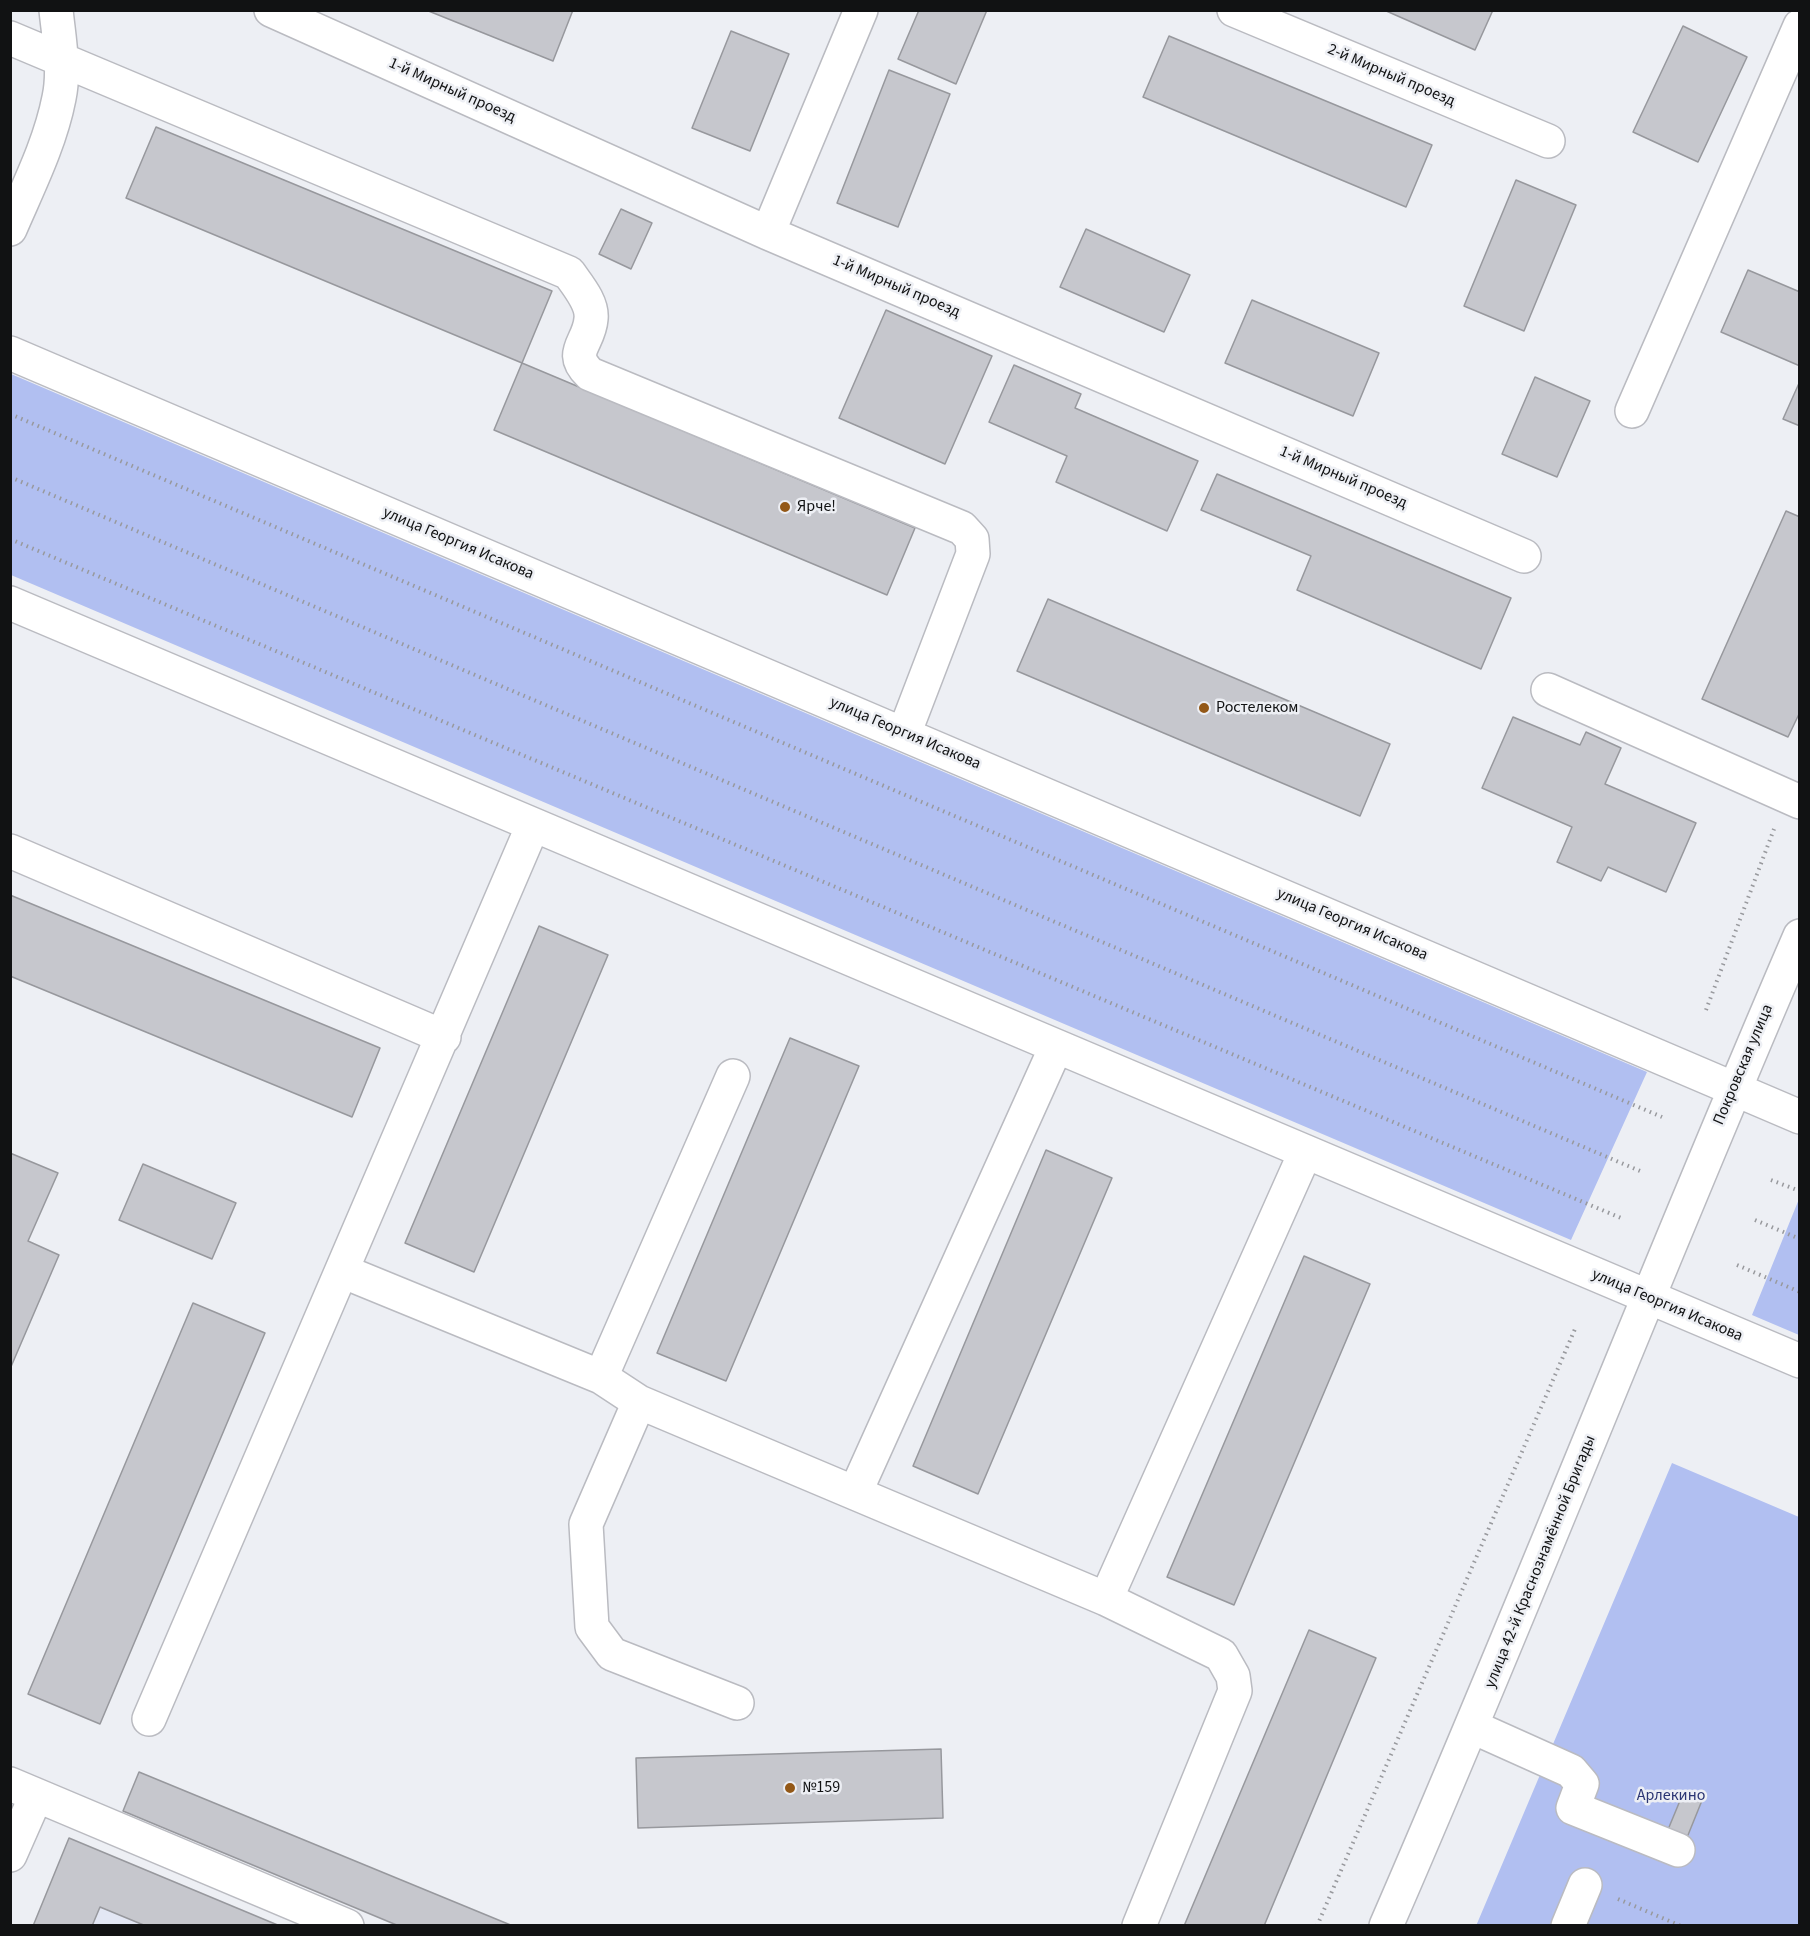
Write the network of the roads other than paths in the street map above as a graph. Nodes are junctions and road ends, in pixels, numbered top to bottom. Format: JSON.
{"nodes":[{"id":1,"x":56,"y":10,"type":"edge"},
{"id":2,"x":272,"y":10,"type":"edge"},
{"id":3,"x":861,"y":10,"type":"edge"},
{"id":4,"x":1234,"y":10,"type":"edge"},
{"id":5,"x":1800,"y":26,"type":"edge"},
{"id":6,"x":10,"y":38,"type":"edge"},
{"id":7,"x":62,"y":59,"type":"junction"},
{"id":8,"x":1548,"y":141,"type":"dead end"},
{"id":9,"x":10,"y":229,"type":"edge"},
{"id":10,"x":768,"y":233,"type":"junction"},
{"id":11,"x":10,"y":353,"type":"edge"},
{"id":12,"x":1632,"y":411,"type":"dead end"},
{"id":13,"x":1524,"y":556,"type":"dead end"},
{"id":14,"x":10,"y":603,"type":"edge"},
{"id":15,"x":1548,"y":690,"type":"dead end"},
{"id":16,"x":904,"y":734,"type":"junction"},
{"id":17,"x":1793,"y":799,"type":"edge"},
{"id":18,"x":533,"y":825,"type":"junction"},
{"id":19,"x":10,"y":851,"type":"edge"},
{"id":20,"x":1800,"y":936,"type":"edge"},
{"id":21,"x":444,"y":1037,"type":"junction"},
{"id":22,"x":1056,"y":1047,"type":"junction"},
{"id":23,"x":734,"y":1076,"type":"dead end"},
{"id":24,"x":1733,"y":1089,"type":"junction"},
{"id":25,"x":1800,"y":1117,"type":"edge"},
{"id":26,"x":1305,"y":1153,"type":"junction"},
{"id":27,"x":1690,"y":1195,"type":"joint"},
{"id":28,"x":342,"y":1271,"type":"junction"},
{"id":29,"x":1648,"y":1298,"type":"junction"},
{"id":30,"x":1800,"y":1361,"type":"edge"},
{"id":31,"x":601,"y":1377,"type":"junction"},
{"id":32,"x":639,"y":1402,"type":"junction"},
{"id":33,"x":855,"y":1492,"type":"junction"},
{"id":34,"x":1106,"y":1599,"type":"junction"},
{"id":35,"x":737,"y":1703,"type":"dead end"},
{"id":36,"x":149,"y":1719,"type":"dead end"},
{"id":37,"x":1473,"y":1727,"type":"junction"},
{"id":38,"x":23,"y":1790,"type":"edge"},
{"id":39,"x":1678,"y":1850,"type":"dead end"},
{"id":40,"x":10,"y":1855,"type":"edge"},
{"id":41,"x":1585,"y":1885,"type":"road end"},
{"id":42,"x":347,"y":1926,"type":"edge"},
{"id":43,"x":1139,"y":1926,"type":"edge"},
{"id":44,"x":1386,"y":1926,"type":"edge"},
{"id":45,"x":1568,"y":1926,"type":"edge"}],
"edges":[{"from":1,"to":7,"type":"street"},
{"from":2,"to":10,"type":"street","name":"1-й Мирный проезд"},
{"from":3,"to":10,"type":"street"},
{"from":4,"to":8,"type":"street","name":"2-й Мирный проезд"},
{"from":5,"to":12,"type":"street"},
{"from":6,"to":7,"type":"street"},
{"from":7,"to":9,"type":"street"},
{"from":7,"to":16,"type":"street"},
{"from":10,"to":13,"type":"street","name":"1-й Мирный проезд"},
{"from":11,"to":16,"type":"street","name":"улица Георгия Исакова"},
{"from":14,"to":18,"type":"street","name":"улица Георгия Исакова"},
{"from":15,"to":17,"type":"street"},
{"from":16,"to":24,"type":"street","name":"улица Георгия Исакова"},
{"from":18,"to":21,"type":"street"},
{"from":18,"to":22,"type":"street","name":"улица Георгия Исакова"},
{"from":19,"to":21,"type":"street"},
{"from":20,"to":24,"type":"street","name":"Покровская улица"},
{"from":21,"to":28,"type":"street"},
{"from":22,"to":26,"type":"street","name":"улица Георгия Исакова"},
{"from":22,"to":33,"type":"street"},
{"from":23,"to":31,"type":"street"},
{"from":24,"to":25,"type":"street","name":"улица Георгия Исакова"},
{"from":24,"to":27,"type":"street","name":"Покровская улица"},
{"from":26,"to":29,"type":"street","name":"улица Георгия Исакова"},
{"from":26,"to":34,"type":"street"},
{"from":27,"to":29,"type":"street","name":"улица 42-й Краснознамённой Бригады"},
{"from":28,"to":31,"type":"street"},
{"from":28,"to":36,"type":"street"},
{"from":29,"to":30,"type":"street","name":"улица Георгия Исакова"},
{"from":29,"to":37,"type":"street","name":"улица 42-й Краснознамённой Бригады"},
{"from":31,"to":32,"type":"street"},
{"from":32,"to":33,"type":"street"},
{"from":32,"to":35,"type":"street"},
{"from":33,"to":34,"type":"street"},
{"from":34,"to":43,"type":"street"},
{"from":37,"to":39,"type":"street"},
{"from":37,"to":44,"type":"street","name":"улица 42-й Краснознамённой Бригады"},
{"from":38,"to":40,"type":"street"},
{"from":38,"to":42,"type":"street"},
{"from":41,"to":45,"type":"street"}]}
